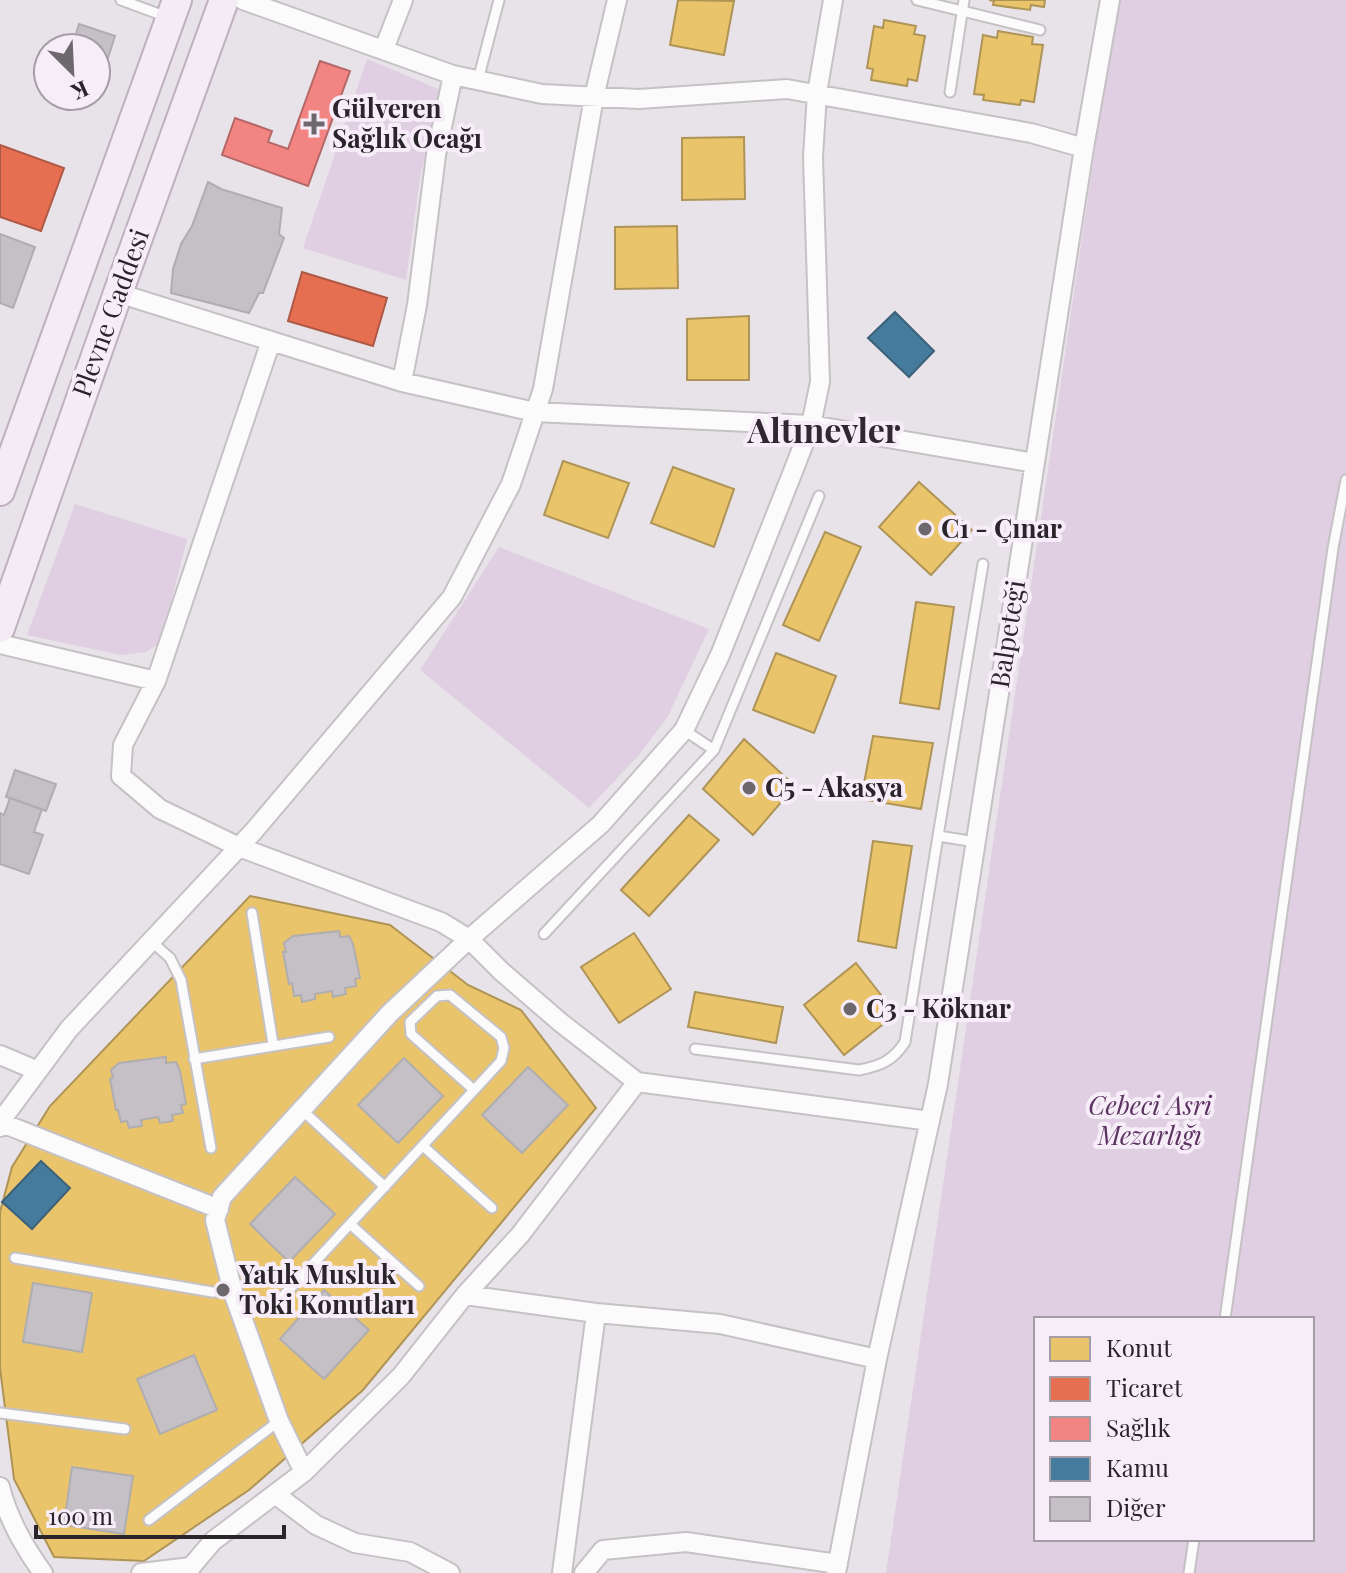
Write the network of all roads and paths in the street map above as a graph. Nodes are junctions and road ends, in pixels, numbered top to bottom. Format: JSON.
{"nodes":[{"id":1,"x":121,"y":0,"type":"edge"},
{"id":2,"x":224,"y":0,"type":"edge"},
{"id":3,"x":243,"y":0,"type":"edge"},
{"id":4,"x":403,"y":0,"type":"edge"},
{"id":5,"x":499,"y":0,"type":"edge"},
{"id":6,"x":617,"y":0,"type":"edge"},
{"id":7,"x":833,"y":0,"type":"edge"},
{"id":8,"x":917,"y":0,"type":"edge"},
{"id":9,"x":964,"y":0,"type":"edge"},
{"id":10,"x":1110,"y":0,"type":"edge"},
{"id":11,"x":174,"y":9,"type":"edge"},
{"id":12,"x":962,"y":12,"type":"junction"},
{"id":13,"x":1040,"y":30,"type":"dead end"},
{"id":14,"x":384,"y":49,"type":"junction"},
{"id":15,"x":453,"y":75,"type":"junction"},
{"id":16,"x":478,"y":80,"type":"junction"},
{"id":17,"x":950,"y":92,"type":"dead end"},
{"id":18,"x":817,"y":93,"type":"junction"},
{"id":19,"x":594,"y":97,"type":"junction"},
{"id":20,"x":1084,"y":148,"type":"junction"},
{"id":21,"x":118,"y":293,"type":"junction"},
{"id":22,"x":271,"y":341,"type":"junction"},
{"id":23,"x":402,"y":382,"type":"junction"},
{"id":24,"x":535,"y":412,"type":"junction"},
{"id":25,"x":811,"y":425,"type":"junction"},
{"id":26,"x":1035,"y":463,"type":"junction"},
{"id":27,"x":1346,"y":480,"type":"edge"},
{"id":28,"x":0,"y":491,"type":"edge"},
{"id":29,"x":819,"y":496,"type":"dead end"},
{"id":30,"x":983,"y":564,"type":"dead end"},
{"id":31,"x":0,"y":628,"type":"edge"},
{"id":32,"x":0,"y":644,"type":"edge"},
{"id":33,"x":156,"y":681,"type":"junction"},
{"id":34,"x":684,"y":730,"type":"junction"},
{"id":35,"x":714,"y":750,"type":"junction"},
{"id":36,"x":938,"y":836,"type":"junction"},
{"id":37,"x":976,"y":842,"type":"junction"},
{"id":38,"x":239,"y":847,"type":"junction"},
{"id":39,"x":252,"y":913,"type":"dead end"},
{"id":40,"x":544,"y":934,"type":"dead end"},
{"id":41,"x":469,"y":939,"type":"junction"},
{"id":42,"x":151,"y":941,"type":"junction"},
{"id":43,"x":329,"y":1037,"type":"dead end"},
{"id":44,"x":273,"y":1044,"type":"junction"},
{"id":45,"x":695,"y":1049,"type":"dead end"},
{"id":46,"x":0,"y":1055,"type":"edge"},
{"id":47,"x":194,"y":1059,"type":"junction"},
{"id":48,"x":38,"y":1071,"type":"junction"},
{"id":49,"x":637,"y":1082,"type":"junction"},
{"id":50,"x":474,"y":1090,"type":"junction"},
{"id":51,"x":301,"y":1109,"type":"junction"},
{"id":52,"x":930,"y":1121,"type":"junction"},
{"id":53,"x":1,"y":1125,"type":"edge"},
{"id":54,"x":423,"y":1146,"type":"junction"},
{"id":55,"x":211,"y":1148,"type":"dead end"},
{"id":56,"x":385,"y":1187,"type":"junction"},
{"id":57,"x":492,"y":1208,"type":"dead end"},
{"id":58,"x":219,"y":1209,"type":"junction"},
{"id":59,"x":350,"y":1224,"type":"junction"},
{"id":60,"x":15,"y":1258,"type":"dead end"},
{"id":61,"x":419,"y":1286,"type":"dead end"},
{"id":62,"x":233,"y":1292,"type":"junction"},
{"id":63,"x":465,"y":1295,"type":"junction"},
{"id":64,"x":275,"y":1305,"type":"dead end"},
{"id":65,"x":596,"y":1313,"type":"junction"},
{"id":66,"x":1225,"y":1317,"type":"edge"},
{"id":67,"x":877,"y":1359,"type":"junction"},
{"id":68,"x":0,"y":1413,"type":"edge"},
{"id":69,"x":279,"y":1421,"type":"junction"},
{"id":70,"x":125,"y":1429,"type":"dead end"},
{"id":71,"x":304,"y":1472,"type":"junction"},
{"id":72,"x":0,"y":1487,"type":"edge"},
{"id":73,"x":275,"y":1494,"type":"junction"},
{"id":74,"x":149,"y":1520,"type":"dead end"},
{"id":75,"x":1194,"y":1541,"type":"edge"},
{"id":76,"x":837,"y":1569,"type":"edge"},
{"id":77,"x":190,"y":1570,"type":"edge"},
{"id":78,"x":40,"y":1572,"type":"edge"},
{"id":79,"x":141,"y":1573,"type":"edge"},
{"id":80,"x":450,"y":1573,"type":"edge"},
{"id":81,"x":562,"y":1573,"type":"edge"},
{"id":82,"x":584,"y":1573,"type":"edge"},
{"id":83,"x":1189,"y":1573,"type":"edge"}],
"edges":[{"from":1,"to":11,"type":"lane"},
{"from":2,"to":21,"type":"main road","name":"Plevne Caddesi"},
{"from":3,"to":14,"type":"street"},
{"from":4,"to":14,"type":"street"},
{"from":5,"to":16,"type":"lane"},
{"from":6,"to":19,"type":"street"},
{"from":7,"to":18,"type":"street"},
{"from":8,"to":12,"type":"lane"},
{"from":9,"to":12,"type":"lane"},
{"from":10,"to":20,"type":"street","name":"Balpeteği"},
{"from":11,"to":28,"type":"main road","name":"Plevne Caddesi"},
{"from":12,"to":13,"type":"lane"},
{"from":12,"to":17,"type":"lane"},
{"from":14,"to":15,"type":"street"},
{"from":15,"to":16,"type":"street"},
{"from":15,"to":23,"type":"street"},
{"from":16,"to":19,"type":"street"},
{"from":18,"to":19,"type":"street"},
{"from":18,"to":20,"type":"street"},
{"from":18,"to":25,"type":"street"},
{"from":19,"to":24,"type":"street"},
{"from":20,"to":26,"type":"street","name":"Balpeteği"},
{"from":21,"to":22,"type":"street"},
{"from":21,"to":31,"type":"main road","name":"Plevne Caddesi"},
{"from":22,"to":23,"type":"street"},
{"from":22,"to":33,"type":"street"},
{"from":23,"to":24,"type":"street"},
{"from":24,"to":25,"type":"street"},
{"from":24,"to":38,"type":"street"},
{"from":25,"to":26,"type":"street"},
{"from":25,"to":34,"type":"street"},
{"from":26,"to":37,"type":"street","name":"Balpeteği"},
{"from":27,"to":66,"type":"lane"},
{"from":29,"to":35,"type":"lane"},
{"from":30,"to":36,"type":"lane"},
{"from":32,"to":33,"type":"street"},
{"from":33,"to":38,"type":"street"},
{"from":34,"to":35,"type":"lane"},
{"from":34,"to":41,"type":"street"},
{"from":35,"to":40,"type":"lane"},
{"from":36,"to":37,"type":"lane"},
{"from":36,"to":45,"type":"lane"},
{"from":37,"to":52,"type":"street","name":"Balpeteği"},
{"from":38,"to":41,"type":"street"},
{"from":38,"to":42,"type":"street"},
{"from":39,"to":44,"type":"lane"},
{"from":41,"to":49,"type":"street"},
{"from":41,"to":51,"type":"street"},
{"from":42,"to":47,"type":"lane"},
{"from":42,"to":48,"type":"street"},
{"from":43,"to":44,"type":"lane"},
{"from":44,"to":47,"type":"lane"},
{"from":46,"to":48,"type":"street"},
{"from":47,"to":55,"type":"lane"},
{"from":48,"to":53,"type":"street"},
{"from":49,"to":52,"type":"street"},
{"from":49,"to":63,"type":"street"},
{"from":50,"to":50,"type":"lane"},
{"from":50,"to":54,"type":"lane"},
{"from":51,"to":56,"type":"lane"},
{"from":51,"to":58,"type":"street"},
{"from":52,"to":67,"type":"street","name":"Balpeteği"},
{"from":53,"to":58,"type":"street"},
{"from":54,"to":56,"type":"lane"},
{"from":54,"to":57,"type":"lane"},
{"from":56,"to":59,"type":"lane"},
{"from":58,"to":62,"type":"street"},
{"from":59,"to":61,"type":"lane"},
{"from":59,"to":64,"type":"lane"},
{"from":60,"to":62,"type":"lane"},
{"from":62,"to":69,"type":"street"},
{"from":63,"to":65,"type":"street"},
{"from":63,"to":71,"type":"street"},
{"from":65,"to":67,"type":"street"},
{"from":65,"to":81,"type":"street"},
{"from":67,"to":76,"type":"street","name":"Balpeteği"},
{"from":68,"to":70,"type":"lane"},
{"from":69,"to":71,"type":"street"},
{"from":69,"to":74,"type":"lane"},
{"from":71,"to":73,"type":"street"},
{"from":72,"to":78,"type":"street"},
{"from":73,"to":77,"type":"street"},
{"from":73,"to":80,"type":"street"},
{"from":75,"to":83,"type":"lane"},
{"from":76,"to":82,"type":"street"},
{"from":77,"to":79,"type":"street"}]}
